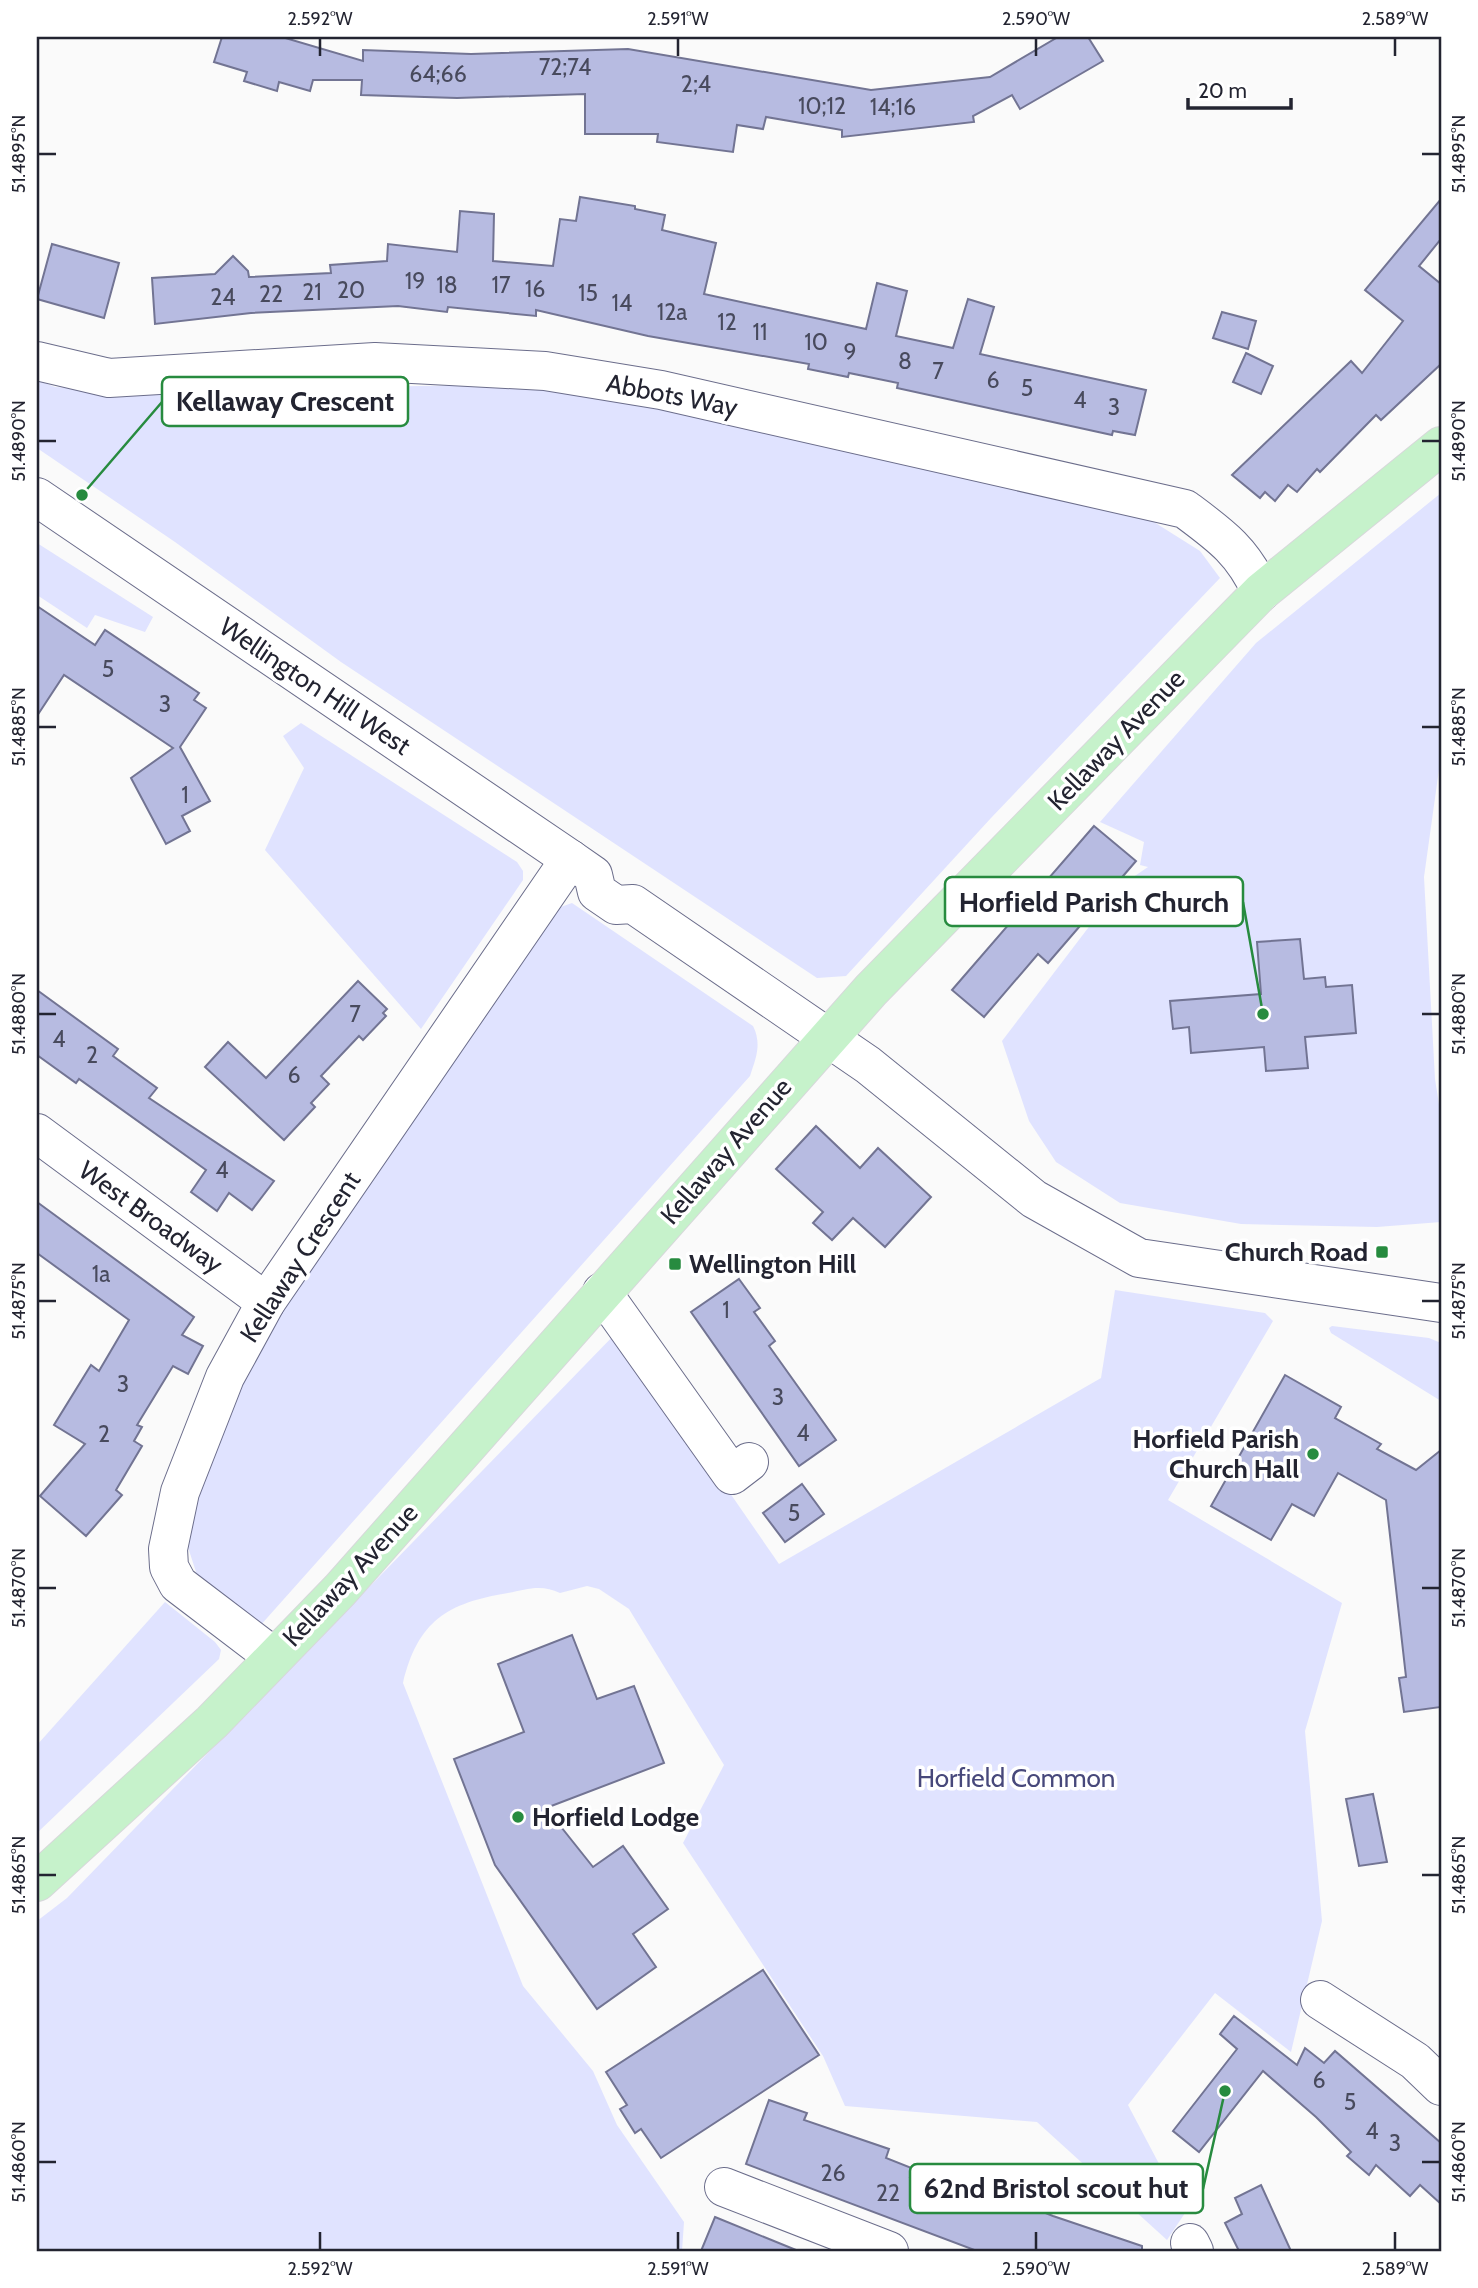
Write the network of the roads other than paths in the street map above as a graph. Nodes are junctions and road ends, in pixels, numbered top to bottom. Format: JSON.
{"nodes":[{"id":1,"x":37,"y":361,"type":"edge"},
{"id":2,"x":1441,"y":446,"type":"edge"},
{"id":3,"x":37,"y":497,"type":"edge"},
{"id":4,"x":1261,"y":592,"type":"junction"},
{"id":5,"x":581,"y":867,"type":"junction"},
{"id":6,"x":827,"y":1036,"type":"junction"},
{"id":7,"x":37,"y":1133,"type":"edge"},
{"id":8,"x":602,"y":1292,"type":"junction"},
{"id":9,"x":266,"y":1302,"type":"junction"},
{"id":10,"x":1441,"y":1303,"type":"edge"},
{"id":11,"x":749,"y":1462,"type":"dead end"},
{"id":12,"x":274,"y":1657,"type":"junction"},
{"id":13,"x":37,"y":1882,"type":"edge"},
{"id":14,"x":1320,"y":2000,"type":"dead end"},
{"id":15,"x":1441,"y":2086,"type":"edge"},
{"id":16,"x":724,"y":2187,"type":"dead end"},
{"id":17,"x":889,"y":2251,"type":"edge"}],
"edges":[{"from":1,"to":4,"type":"street","name":"Abbots Way"},
{"from":2,"to":4,"type":"main road","name":"Kellaway Avenue"},
{"from":3,"to":5,"type":"street","name":"Wellington Hill West"},
{"from":4,"to":6,"type":"main road","name":"Kellaway Avenue"},
{"from":5,"to":6,"type":"street","name":"Wellington Hill West"},
{"from":5,"to":9,"type":"street","name":"Kellaway Crescent"},
{"from":6,"to":8,"type":"main road","name":"Kellaway Avenue"},
{"from":6,"to":10,"type":"street"},
{"from":7,"to":9,"type":"street","name":"West Broadway"},
{"from":8,"to":11,"type":"street"},
{"from":8,"to":12,"type":"main road","name":"Kellaway Avenue"},
{"from":9,"to":12,"type":"street","name":"Kellaway Crescent"},
{"from":12,"to":13,"type":"main road","name":"Kellaway Avenue"},
{"from":14,"to":15,"type":"street"},
{"from":16,"to":17,"type":"street"}]}
